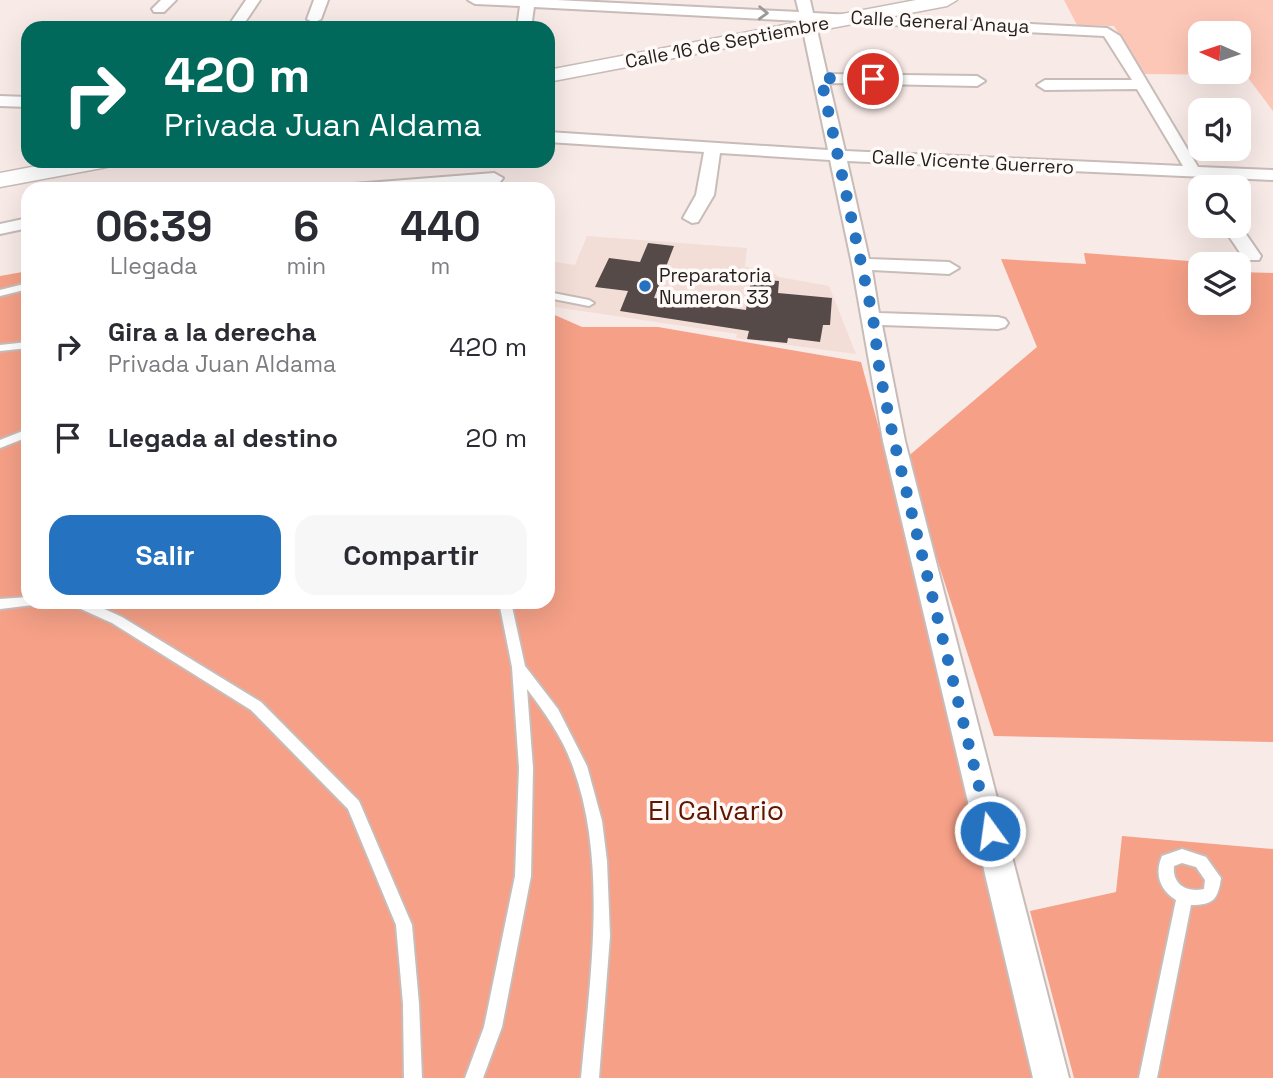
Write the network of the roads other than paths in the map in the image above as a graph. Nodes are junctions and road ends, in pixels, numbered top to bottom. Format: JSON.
{"nodes":[{"id":1,"x":253,"y":0,"type":"edge"},
{"id":2,"x":321,"y":0,"type":"edge"},
{"id":3,"x":475,"y":0,"type":"edge"},
{"id":4,"x":947,"y":0,"type":"edge"},
{"id":5,"x":527,"y":1,"type":"edge"},
{"id":6,"x":806,"y":14,"type":"edge"},
{"id":7,"x":849,"y":18,"type":"junction"},
{"id":8,"x":314,"y":19,"type":"dead end"},
{"id":9,"x":239,"y":21,"type":"edge"},
{"id":10,"x":525,"y":21,"type":"edge"},
{"id":11,"x":555,"y":74,"type":"edge"},
{"id":12,"x":821,"y":78,"type":"junction"},
{"id":13,"x":977,"y":81,"type":"dead end"},
{"id":14,"x":1142,"y":84,"type":"junction"},
{"id":15,"x":1045,"y":85,"type":"dead end"},
{"id":16,"x":0,"y":101,"type":"edge"},
{"id":17,"x":21,"y":102,"type":"edge"},
{"id":18,"x":555,"y":137,"type":"edge"},
{"id":19,"x":713,"y":148,"type":"junction"},
{"id":20,"x":839,"y":156,"type":"junction"},
{"id":21,"x":64,"y":168,"type":"edge"},
{"id":22,"x":1198,"y":175,"type":"edge"},
{"id":23,"x":1251,"y":175,"type":"edge"},
{"id":24,"x":1273,"y":175,"type":"edge"},
{"id":25,"x":495,"y":176,"type":"edge"},
{"id":26,"x":0,"y":180,"type":"edge"},
{"id":27,"x":430,"y":182,"type":"edge"},
{"id":28,"x":692,"y":218,"type":"dead end"},
{"id":29,"x":21,"y":224,"type":"edge"},
{"id":30,"x":0,"y":229,"type":"edge"},
{"id":31,"x":1239,"y":238,"type":"edge"},
{"id":32,"x":1252,"y":256,"type":"dead end"},
{"id":33,"x":862,"y":264,"type":"junction"},
{"id":34,"x":950,"y":268,"type":"dead end"},
{"id":35,"x":21,"y":288,"type":"edge"},
{"id":36,"x":0,"y":293,"type":"edge"},
{"id":37,"x":555,"y":296,"type":"edge"},
{"id":38,"x":589,"y":303,"type":"dead end"},
{"id":39,"x":873,"y":318,"type":"junction"},
{"id":40,"x":998,"y":323,"type":"dead end"},
{"id":41,"x":21,"y":346,"type":"edge"},
{"id":42,"x":0,"y":348,"type":"edge"},
{"id":43,"x":21,"y":436,"type":"edge"},
{"id":44,"x":0,"y":444,"type":"edge"},
{"id":45,"x":21,"y":602,"type":"edge"},
{"id":46,"x":0,"y":604,"type":"edge"},
{"id":47,"x":93,"y":609,"type":"edge"},
{"id":48,"x":507,"y":609,"type":"edge"},
{"id":49,"x":519,"y":667,"type":"junction"},
{"id":50,"x":1185,"y":897,"type":"dead end"},
{"id":51,"x":413,"y":1078,"type":"edge"},
{"id":52,"x":474,"y":1078,"type":"edge"},
{"id":53,"x":590,"y":1078,"type":"edge"},
{"id":54,"x":1051,"y":1078,"type":"edge"},
{"id":55,"x":1149,"y":1078,"type":"edge"}],
"edges":[{"from":1,"to":9,"type":"street"},
{"from":2,"to":8,"type":"street"},
{"from":3,"to":5,"type":"street"},
{"from":4,"to":7,"type":"street","name":"Calle 16 de Septiembre"},
{"from":5,"to":6,"type":"street","one_way":true},
{"from":5,"to":10,"type":"street"},
{"from":6,"to":7,"type":"street","name":"Calle 16 de Septiembre"},
{"from":6,"to":11,"type":"street","name":"Calle 16 de Septiembre"},
{"from":6,"to":12,"type":"street"},
{"from":7,"to":14,"type":"street","name":"Calle General Anaya"},
{"from":12,"to":13,"type":"street"},
{"from":12,"to":20,"type":"street"},
{"from":14,"to":15,"type":"street"},
{"from":14,"to":22,"type":"street"},
{"from":16,"to":17,"type":"street"},
{"from":18,"to":19,"type":"street","name":"Calle Vicente Guerrero"},
{"from":19,"to":20,"type":"street","name":"Calle Vicente Guerrero"},
{"from":19,"to":28,"type":"street"},
{"from":20,"to":22,"type":"street","name":"Calle Vicente Guerrero"},
{"from":20,"to":33,"type":"street"},
{"from":21,"to":26,"type":"street"},
{"from":23,"to":24,"type":"street","name":"Calle Vicente Guerrero"},
{"from":25,"to":27,"type":"street"},
{"from":29,"to":30,"type":"street"},
{"from":31,"to":32,"type":"street"},
{"from":33,"to":34,"type":"street"},
{"from":33,"to":39,"type":"street"},
{"from":35,"to":36,"type":"lane"},
{"from":37,"to":38,"type":"lane"},
{"from":39,"to":40,"type":"street"},
{"from":39,"to":54,"type":"street"},
{"from":41,"to":42,"type":"lane"},
{"from":43,"to":44,"type":"lane"},
{"from":45,"to":46,"type":"lane"},
{"from":47,"to":51,"type":"lane"},
{"from":48,"to":49,"type":"lane"},
{"from":49,"to":52,"type":"lane"},
{"from":49,"to":53,"type":"lane"},
{"from":50,"to":55,"type":"lane"}]}
